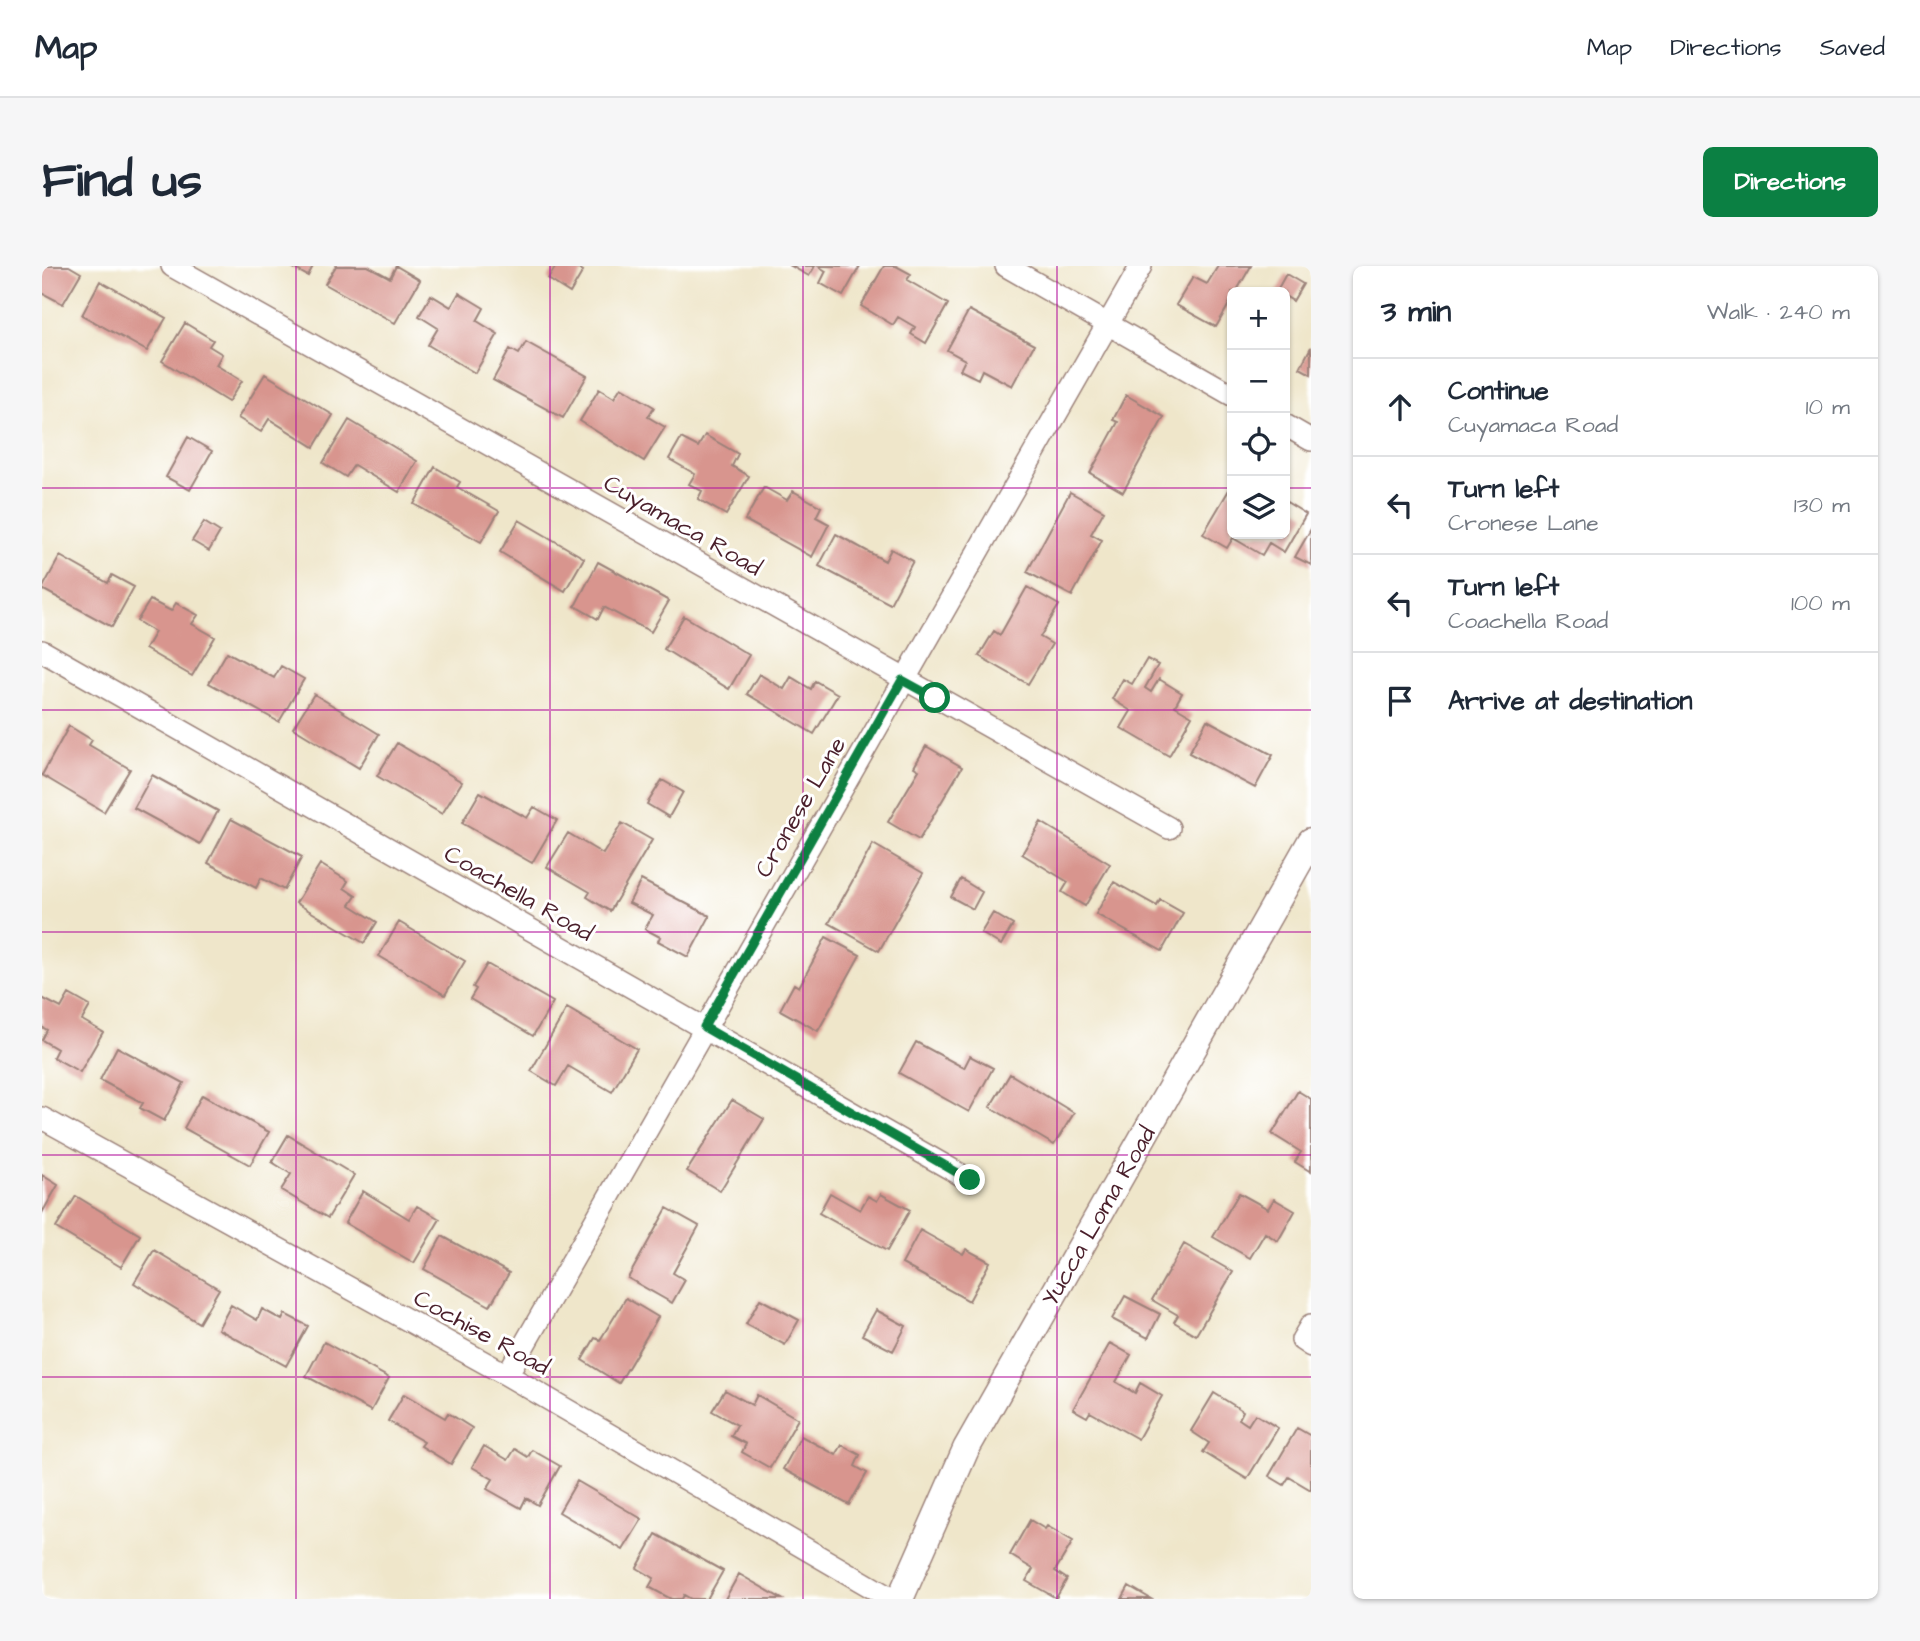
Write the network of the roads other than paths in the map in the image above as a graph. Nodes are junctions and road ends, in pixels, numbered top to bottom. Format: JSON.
{"nodes":[{"id":1,"x":172,"y":266,"type":"edge"},
{"id":2,"x":1006,"y":266,"type":"edge"},
{"id":3,"x":1141,"y":266,"type":"edge"},
{"id":4,"x":1108,"y":323,"type":"junction"},
{"id":5,"x":1227,"y":392,"type":"edge"},
{"id":6,"x":1290,"y":428,"type":"edge"},
{"id":7,"x":1311,"y":440,"type":"edge"},
{"id":8,"x":42,"y":651,"type":"edge"},
{"id":9,"x":902,"y":680,"type":"junction"},
{"id":10,"x":1169,"y":828,"type":"dead end"},
{"id":11,"x":1311,"y":841,"type":"edge"},
{"id":12,"x":704,"y":1027,"type":"junction"},
{"id":13,"x":42,"y":1118,"type":"edge"},
{"id":14,"x":970,"y":1180,"type":"dead end"},
{"id":15,"x":508,"y":1375,"type":"junction"},
{"id":16,"x":892,"y":1599,"type":"edge"},
{"id":17,"x":900,"y":1599,"type":"edge"}],
"edges":[{"from":1,"to":9,"type":"street","name":"Cuyamaca Road"},
{"from":2,"to":4,"type":"street"},
{"from":3,"to":4,"type":"street","name":"Cronese Lane"},
{"from":4,"to":5,"type":"street"},
{"from":4,"to":9,"type":"street","name":"Cronese Lane"},
{"from":6,"to":7,"type":"street"},
{"from":8,"to":12,"type":"street","name":"Coachella Road"},
{"from":9,"to":10,"type":"street","name":"Cuyamaca Road"},
{"from":9,"to":12,"type":"street","name":"Cronese Lane"},
{"from":11,"to":17,"type":"main road","name":"Yucca Loma Road"},
{"from":12,"to":14,"type":"street","name":"Coachella Road"},
{"from":12,"to":15,"type":"street","name":"Cronese Lane"},
{"from":13,"to":15,"type":"street","name":"Cochise Road"},
{"from":15,"to":16,"type":"street","name":"Cochise Road"}]}
